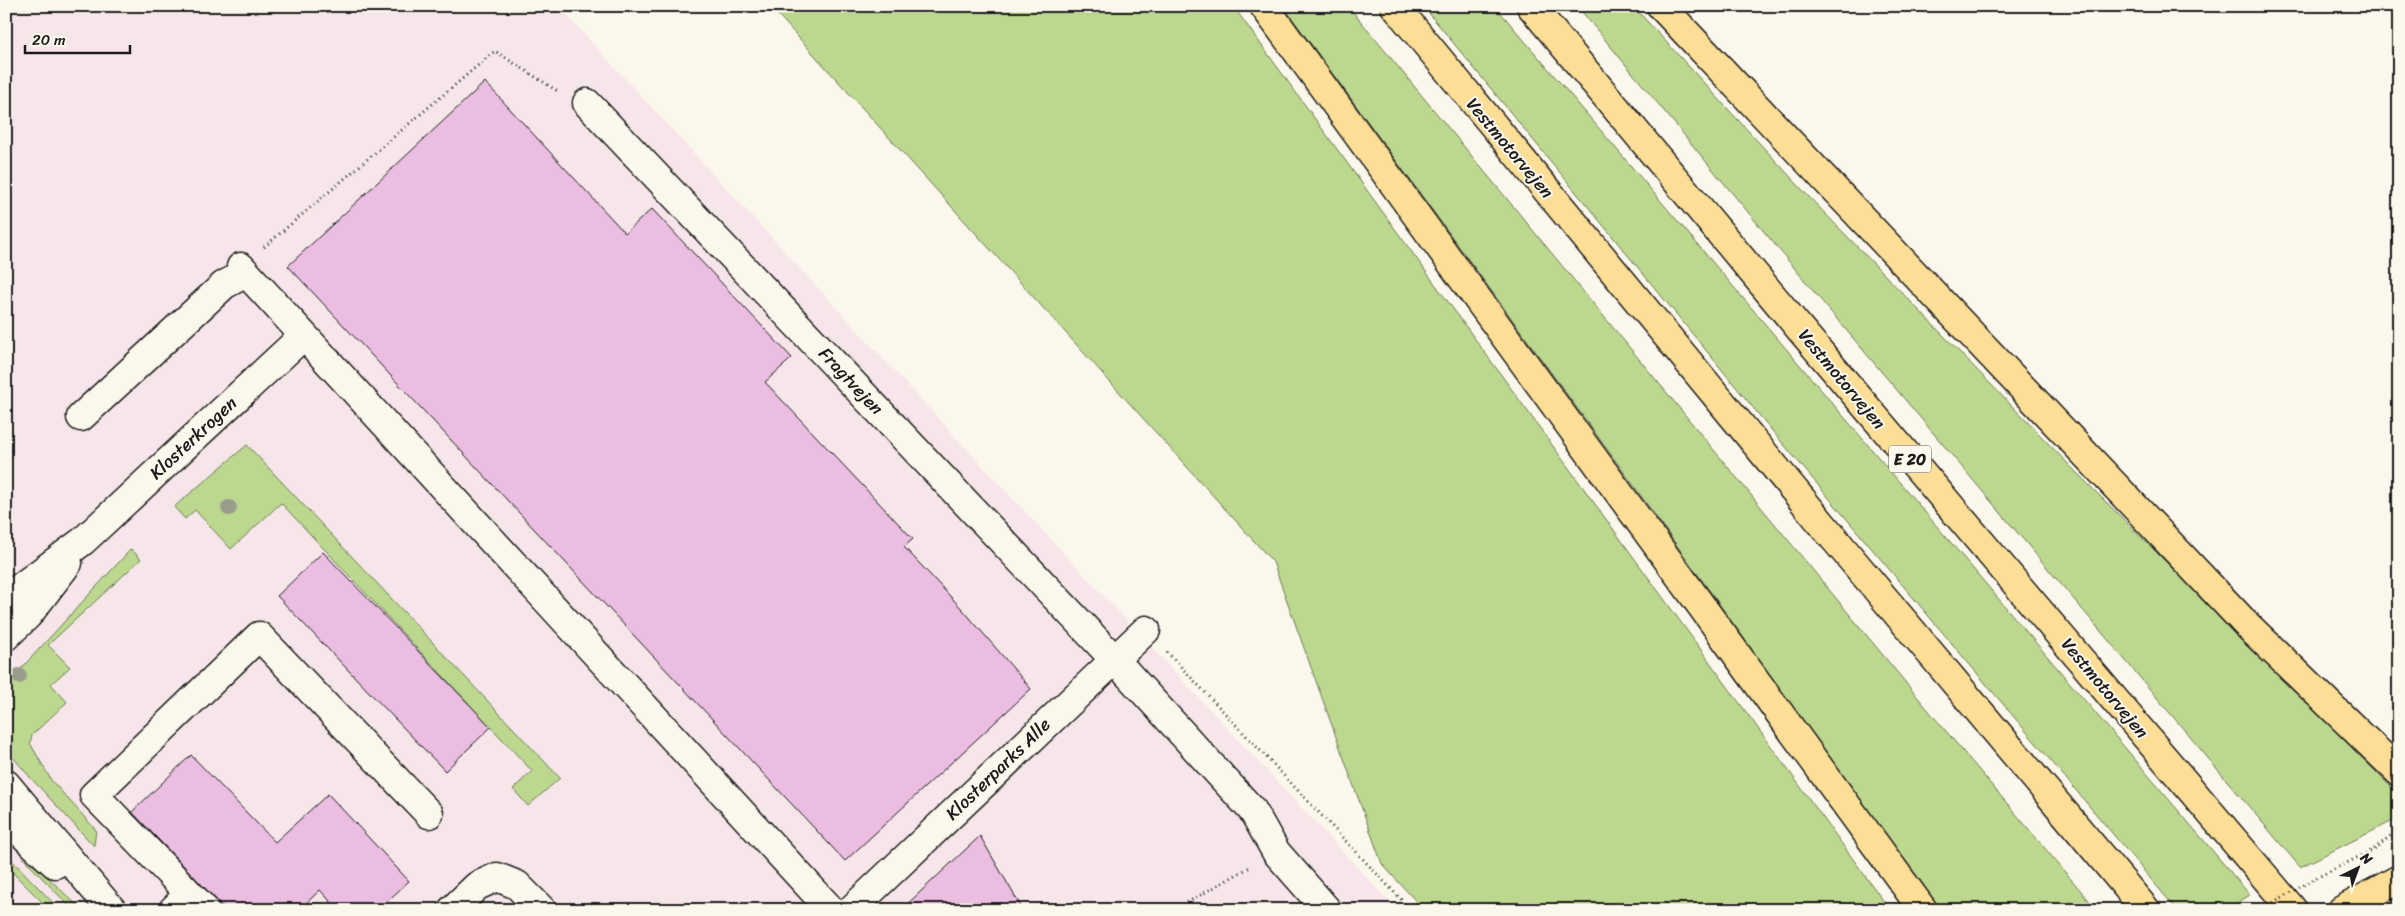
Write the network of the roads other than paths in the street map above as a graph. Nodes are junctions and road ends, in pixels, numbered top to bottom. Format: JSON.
{"nodes":[{"id":1,"x":1264,"y":6,"type":"edge"},
{"id":2,"x":1395,"y":6,"type":"edge"},
{"id":3,"x":1531,"y":6,"type":"edge"},
{"id":4,"x":1662,"y":6,"type":"edge"},
{"id":5,"x":587,"y":103,"type":"road end"},
{"id":6,"x":302,"y":336,"type":"junction"},
{"id":7,"x":81,"y":417,"type":"dead end"},
{"id":8,"x":83,"y":541,"type":"junction"},
{"id":9,"x":6,"y":598,"type":"edge"},
{"id":10,"x":1146,"y":630,"type":"road end"},
{"id":11,"x":6,"y":636,"type":"edge"},
{"id":12,"x":1114,"y":659,"type":"junction"},
{"id":13,"x":2399,"y":772,"type":"edge"},
{"id":14,"x":6,"y":784,"type":"edge"},
{"id":15,"x":429,"y":814,"type":"dead end"},
{"id":16,"x":6,"y":820,"type":"edge"},
{"id":17,"x":2399,"y":879,"type":"edge"},
{"id":18,"x":189,"y":905,"type":"edge"},
{"id":19,"x":104,"y":910,"type":"edge"},
{"id":20,"x":112,"y":910,"type":"edge"},
{"id":21,"x":452,"y":910,"type":"edge"},
{"id":22,"x":542,"y":910,"type":"edge"},
{"id":23,"x":831,"y":910,"type":"edge"},
{"id":24,"x":851,"y":910,"type":"edge"},
{"id":25,"x":1328,"y":910,"type":"edge"},
{"id":26,"x":1924,"y":910,"type":"edge"},
{"id":27,"x":2146,"y":910,"type":"edge"},
{"id":28,"x":2293,"y":910,"type":"edge"},
{"id":29,"x":2342,"y":910,"type":"edge"}],
"edges":[{"from":1,"to":26,"type":"main road"},
{"from":2,"to":27,"type":"main road","name":"Vestmotorvejen"},
{"from":3,"to":28,"type":"main road","name":"Vestmotorvejen","number":"E 20"},
{"from":4,"to":13,"type":"main road"},
{"from":5,"to":12,"type":"street","name":"Fragtvejen"},
{"from":6,"to":7,"type":"street"},
{"from":6,"to":8,"type":"street","name":"Klosterkrogen"},
{"from":6,"to":23,"type":"street"},
{"from":8,"to":9,"type":"street","name":"Klosterkrogen"},
{"from":8,"to":11,"type":"street","name":"Klosterkrogen"},
{"from":10,"to":12,"type":"street","name":"Klosterparks Alle"},
{"from":12,"to":24,"type":"street","name":"Klosterparks Alle"},
{"from":12,"to":25,"type":"street","name":"Fragtvejen"},
{"from":14,"to":20,"type":"street"},
{"from":15,"to":18,"type":"street"},
{"from":16,"to":19,"type":"street"},
{"from":17,"to":29,"type":"main road"},
{"from":21,"to":22,"type":"street"}]}
